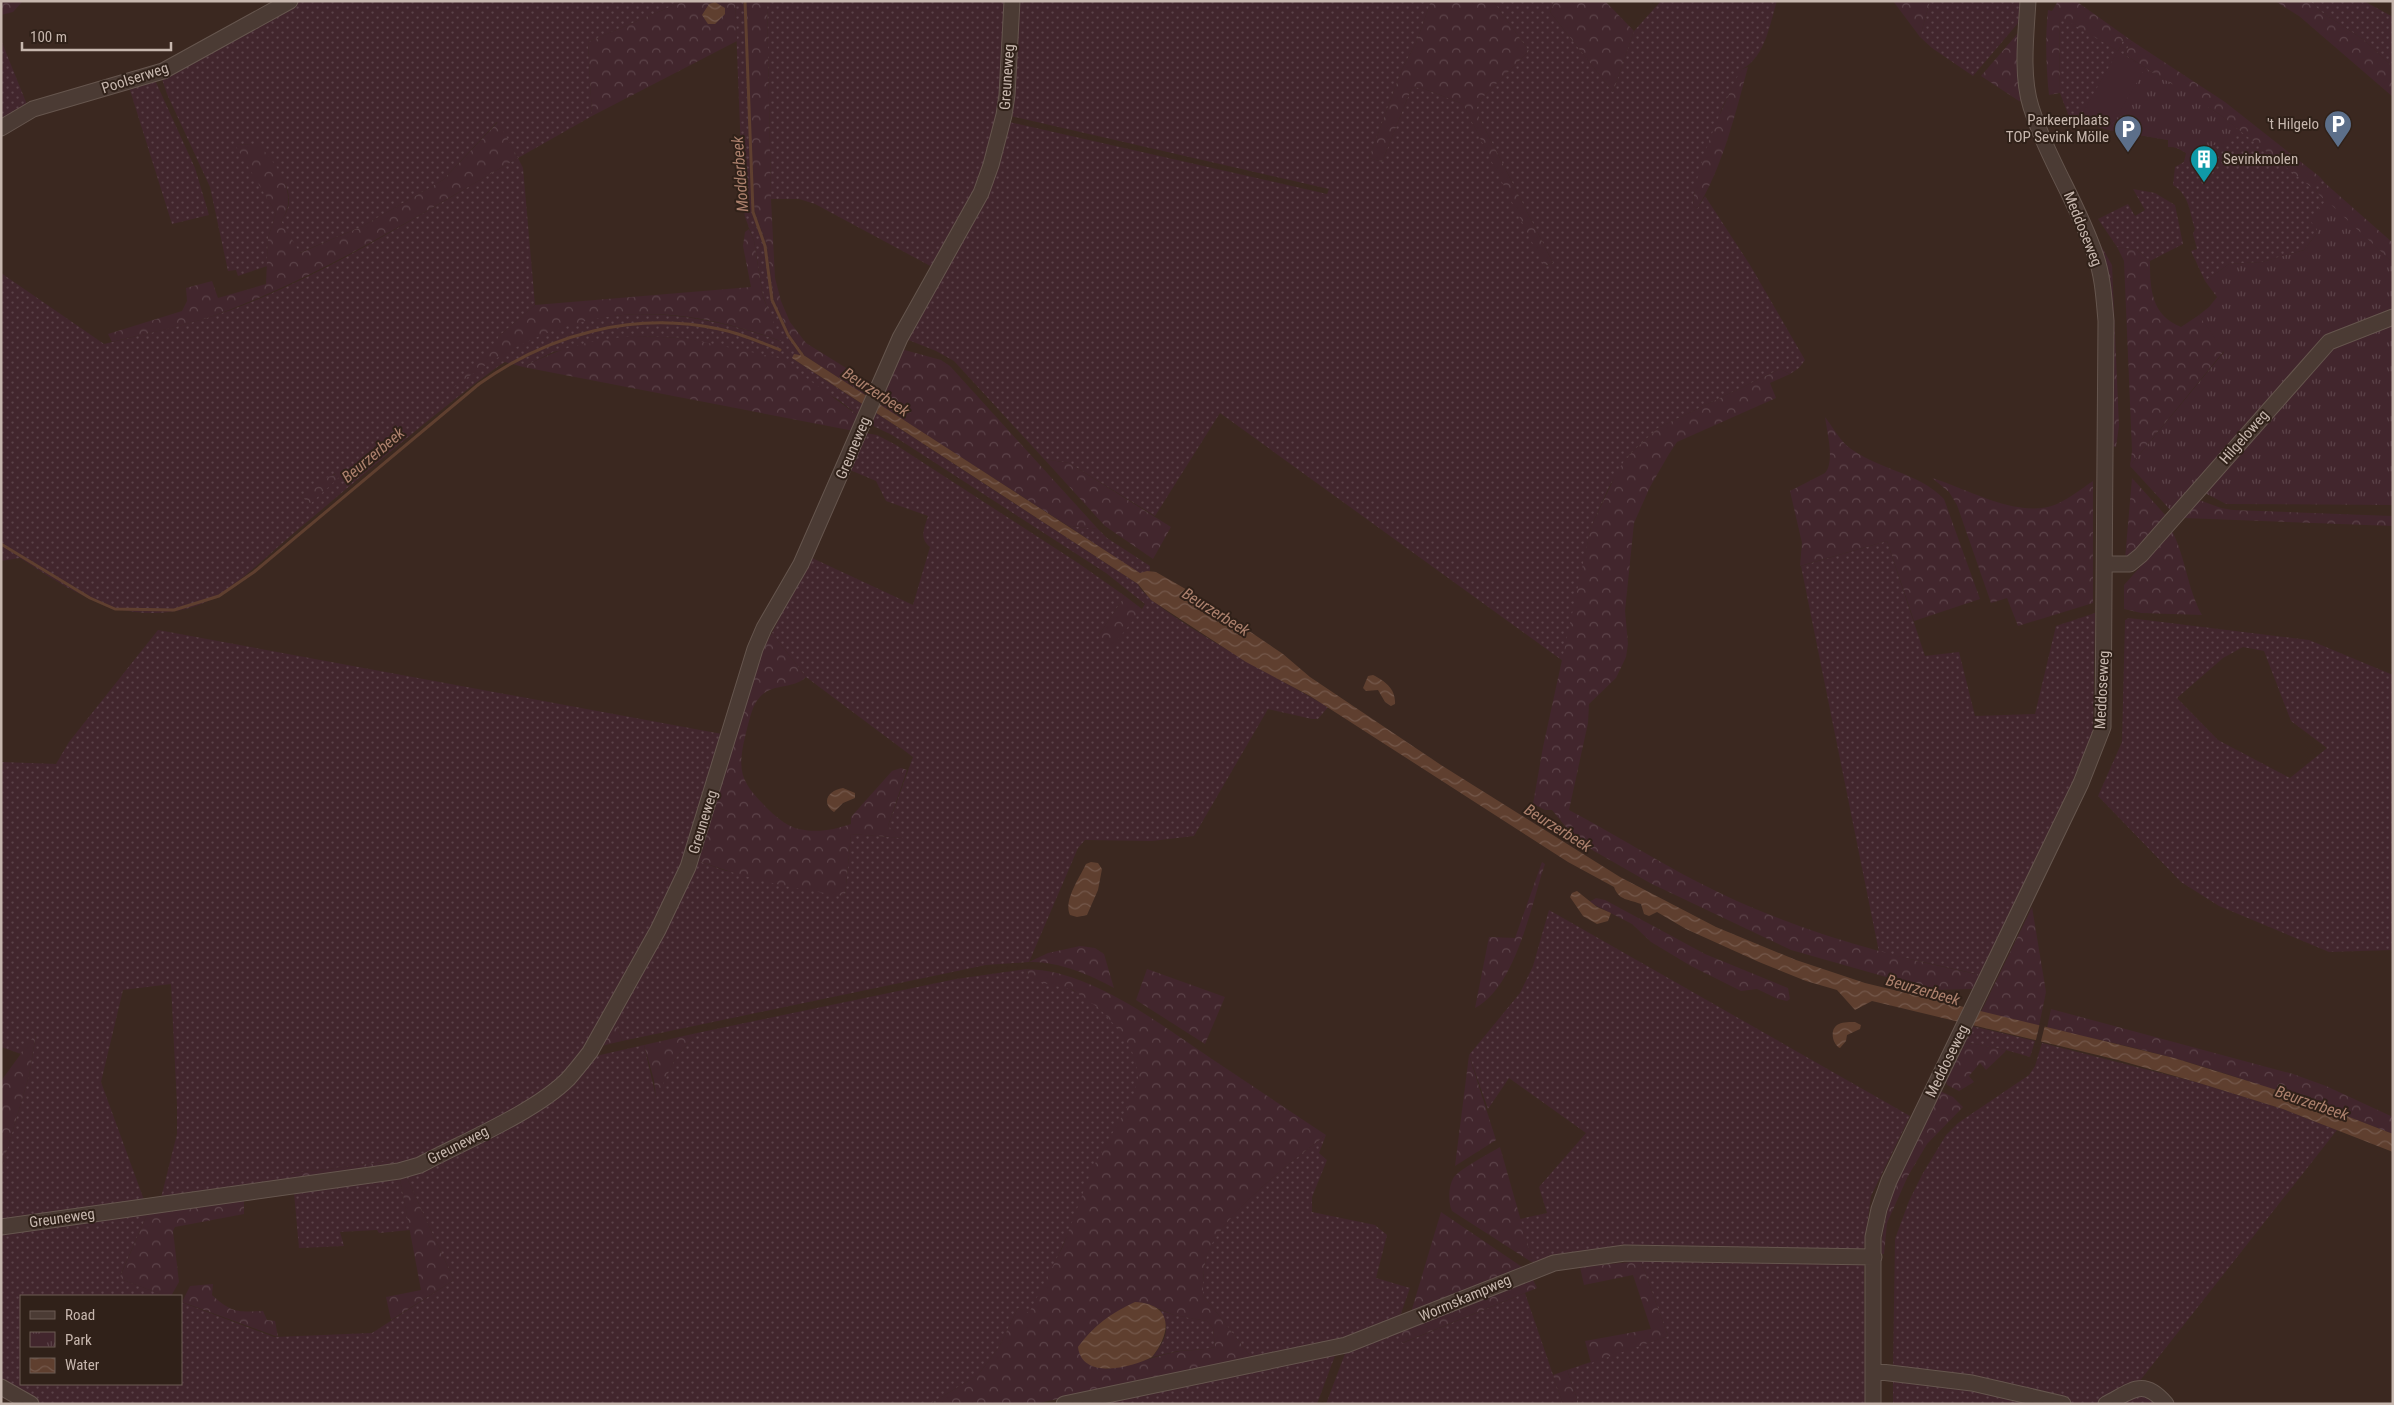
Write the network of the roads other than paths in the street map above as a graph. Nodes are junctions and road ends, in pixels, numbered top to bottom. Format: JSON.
{"nodes":[{"id":1,"x":290,"y":1,"type":"edge"},
{"id":2,"x":1012,"y":1,"type":"edge"},
{"id":3,"x":2028,"y":1,"type":"edge"},
{"id":4,"x":1,"y":128,"type":"edge"},
{"id":5,"x":2393,"y":317,"type":"edge"},
{"id":6,"x":2105,"y":564,"type":"junction"},
{"id":7,"x":1,"y":1227,"type":"edge"},
{"id":8,"x":1874,"y":1257,"type":"junction"},
{"id":9,"x":1873,"y":1371,"type":"junction"},
{"id":10,"x":1,"y":1387,"type":"edge"},
{"id":11,"x":31,"y":1404,"type":"edge"},
{"id":12,"x":1064,"y":1404,"type":"edge"},
{"id":13,"x":1873,"y":1404,"type":"edge"},
{"id":14,"x":2063,"y":1404,"type":"edge"},
{"id":15,"x":2106,"y":1404,"type":"edge"},
{"id":16,"x":2166,"y":1404,"type":"edge"}],
"edges":[{"from":1,"to":4,"type":"street","name":"Poolserweg"},
{"from":2,"to":7,"type":"street","name":"Greuneweg"},
{"from":3,"to":6,"type":"street","name":"Meddoseweg"},
{"from":5,"to":6,"type":"street","name":"Hilgeloweg"},
{"from":6,"to":8,"type":"street","name":"Meddoseweg"},
{"from":8,"to":9,"type":"street","name":"Meddoseweg"},
{"from":8,"to":12,"type":"street","name":"Wormskampweg"},
{"from":9,"to":13,"type":"street","name":"Meddoseweg"},
{"from":9,"to":14,"type":"street"},
{"from":10,"to":11,"type":"street"},
{"from":15,"to":16,"type":"street"}]}
